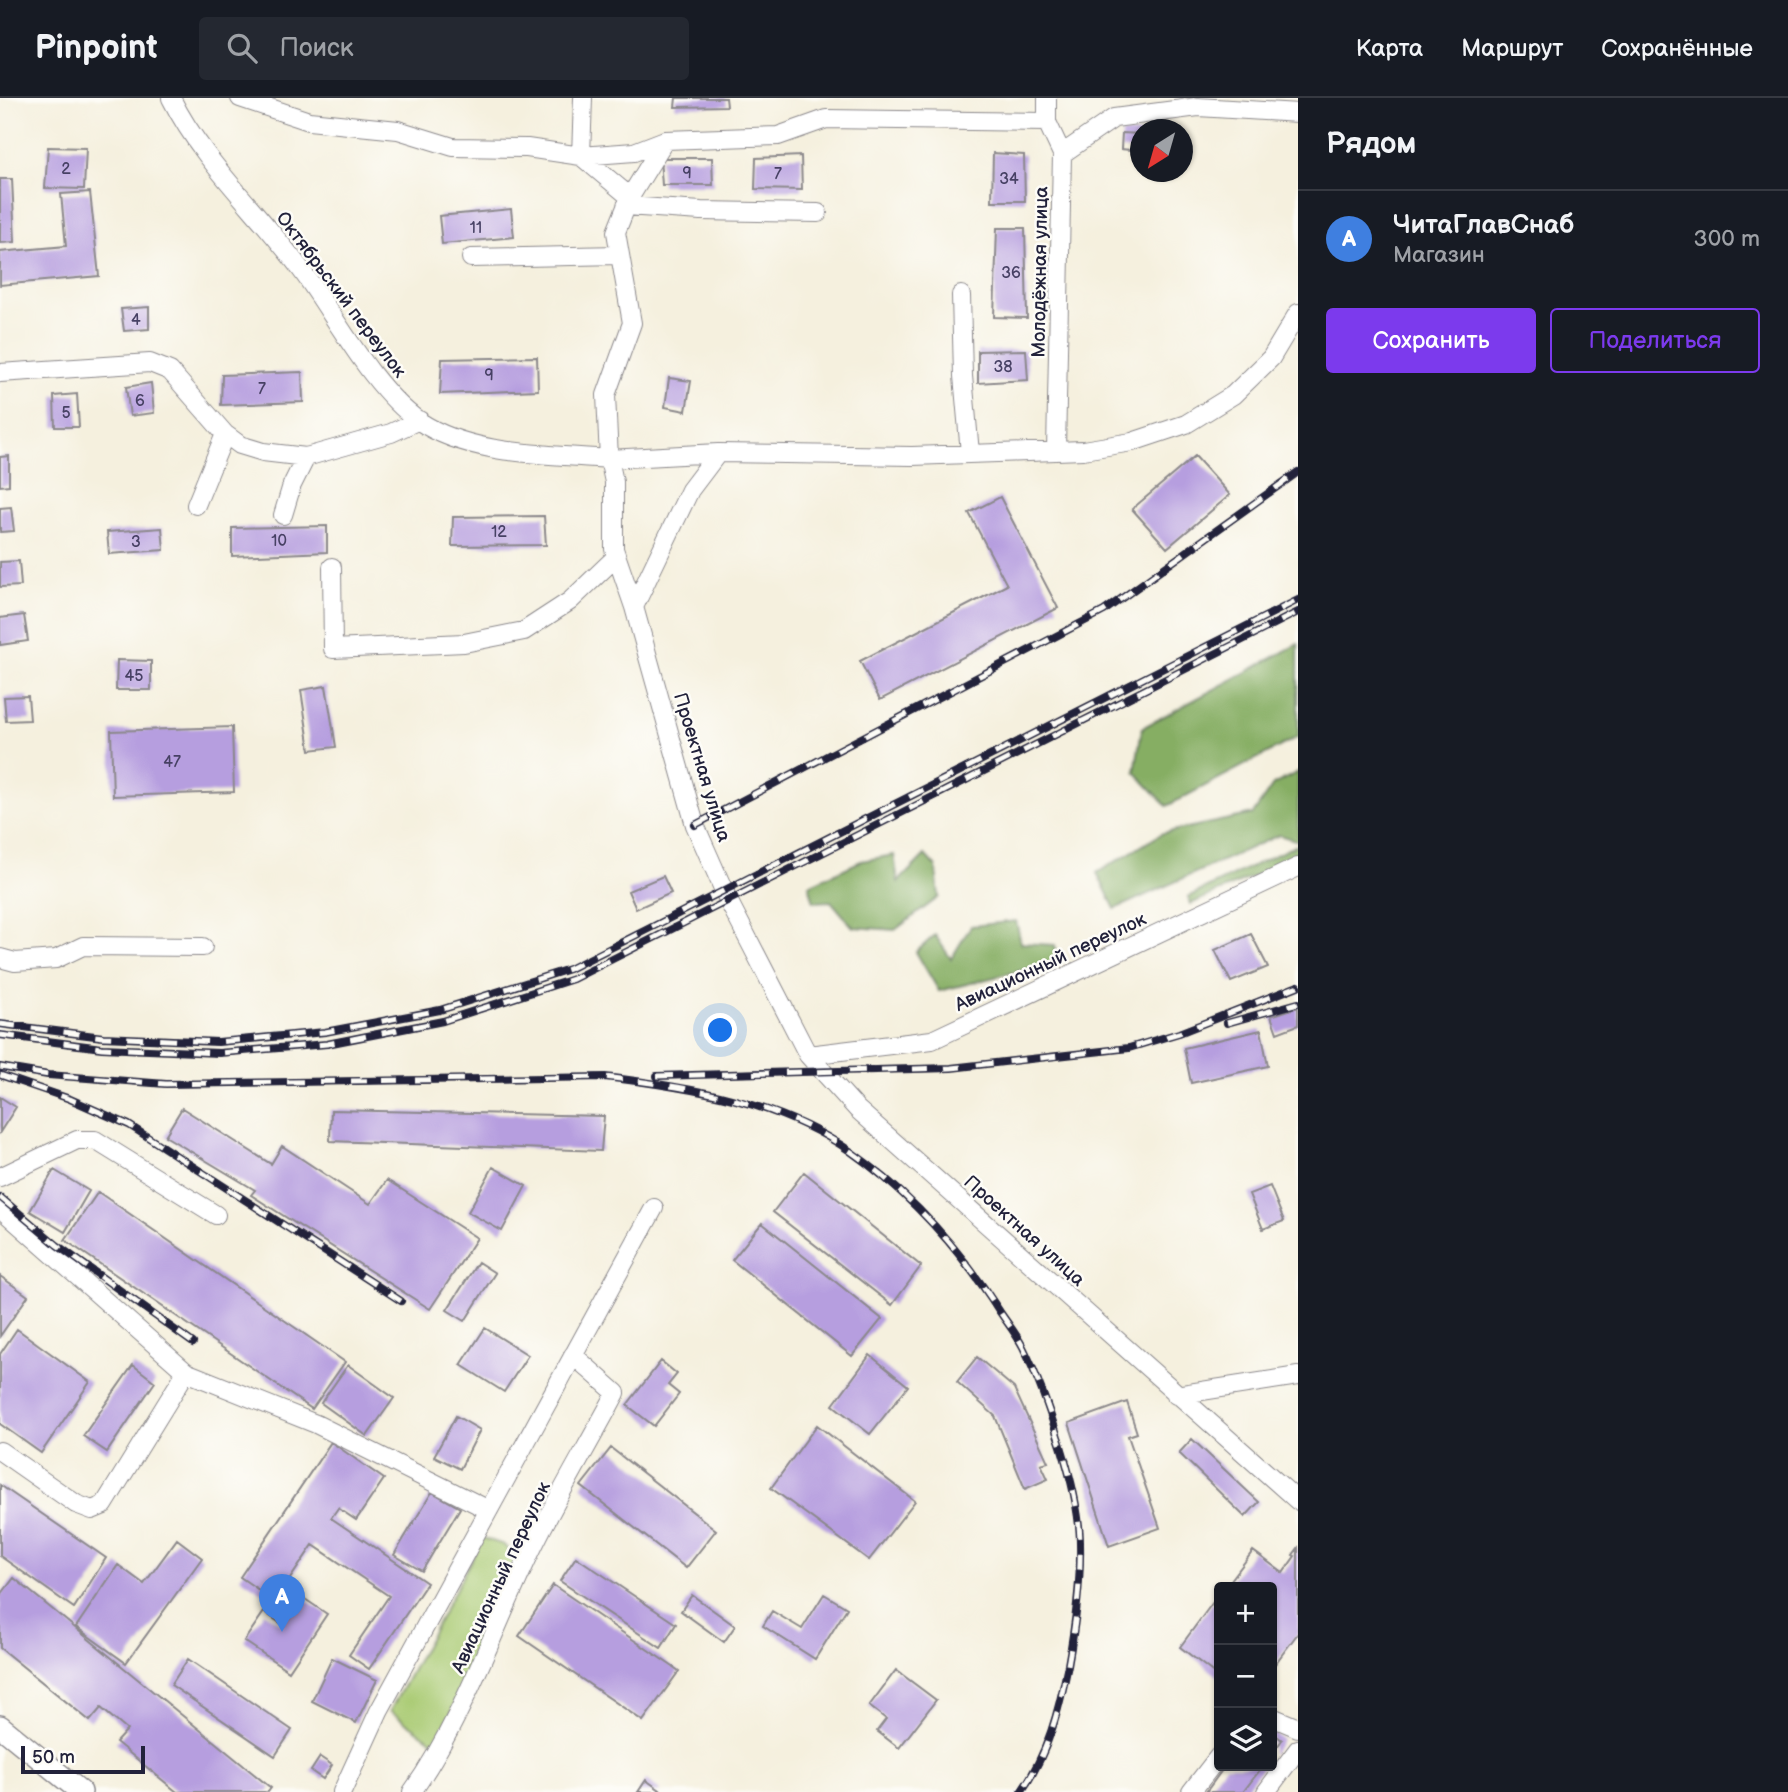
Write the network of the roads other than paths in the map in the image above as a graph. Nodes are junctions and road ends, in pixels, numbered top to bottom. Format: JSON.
{"nodes":[{"id":1,"x":172,"y":98,"type":"edge"},
{"id":2,"x":240,"y":98,"type":"edge"},
{"id":3,"x":583,"y":98,"type":"edge"},
{"id":4,"x":1047,"y":98,"type":"edge"},
{"id":5,"x":1198,"y":103,"type":"edge"},
{"id":6,"x":1298,"y":113,"type":"edge"},
{"id":7,"x":1047,"y":122,"type":"junction"},
{"id":8,"x":665,"y":141,"type":"junction"},
{"id":9,"x":1062,"y":154,"type":"junction"},
{"id":10,"x":581,"y":156,"type":"junction"},
{"id":11,"x":628,"y":202,"type":"junction"},
{"id":12,"x":818,"y":213,"type":"dead end"},
{"id":13,"x":620,"y":255,"type":"junction"},
{"id":14,"x":471,"y":258,"type":"dead end"},
{"id":15,"x":961,"y":295,"type":"dead end"},
{"id":16,"x":1298,"y":313,"type":"edge"},
{"id":17,"x":0,"y":373,"type":"edge"},
{"id":18,"x":419,"y":420,"type":"junction"},
{"id":19,"x":225,"y":434,"type":"junction"},
{"id":20,"x":1056,"y":451,"type":"junction"},
{"id":21,"x":718,"y":453,"type":"junction"},
{"id":22,"x":970,"y":453,"type":"junction"},
{"id":23,"x":306,"y":457,"type":"junction"},
{"id":24,"x":609,"y":459,"type":"junction"},
{"id":25,"x":195,"y":505,"type":"dead end"},
{"id":26,"x":283,"y":514,"type":"dead end"},
{"id":27,"x":616,"y":557,"type":"junction"},
{"id":28,"x":332,"y":567,"type":"dead end"},
{"id":29,"x":634,"y":607,"type":"junction"},
{"id":30,"x":1298,"y":867,"type":"edge"},
{"id":31,"x":203,"y":947,"type":"dead end"},
{"id":32,"x":0,"y":958,"type":"edge"},
{"id":33,"x":808,"y":1055,"type":"junction"},
{"id":34,"x":0,"y":1177,"type":"edge"},
{"id":35,"x":0,"y":1208,"type":"edge"},
{"id":36,"x":654,"y":1208,"type":"dead end"},
{"id":37,"x":216,"y":1215,"type":"dead end"},
{"id":38,"x":573,"y":1355,"type":"junction"},
{"id":39,"x":186,"y":1372,"type":"junction"},
{"id":40,"x":1298,"y":1376,"type":"edge"},
{"id":41,"x":1176,"y":1395,"type":"junction"},
{"id":42,"x":0,"y":1451,"type":"edge"},
{"id":43,"x":1298,"y":1502,"type":"edge"},
{"id":44,"x":489,"y":1510,"type":"junction"},
{"id":45,"x":1277,"y":1719,"type":"edge"},
{"id":46,"x":0,"y":1726,"type":"edge"},
{"id":47,"x":1298,"y":1728,"type":"edge"},
{"id":48,"x":1298,"y":1749,"type":"edge"},
{"id":49,"x":1214,"y":1762,"type":"edge"},
{"id":50,"x":81,"y":1792,"type":"edge"},
{"id":51,"x":342,"y":1792,"type":"edge"},
{"id":52,"x":412,"y":1792,"type":"edge"},
{"id":53,"x":1191,"y":1792,"type":"edge"},
{"id":54,"x":1266,"y":1792,"type":"edge"}],
"edges":[{"from":1,"to":18,"type":"street","name":"Октябрьский переулок"},
{"from":2,"to":10,"type":"street"},
{"from":3,"to":10,"type":"street"},
{"from":4,"to":7,"type":"street","name":"Молодёжная улица"},
{"from":5,"to":6,"type":"street"},
{"from":5,"to":9,"type":"street"},
{"from":7,"to":8,"type":"street"},
{"from":7,"to":9,"type":"street","name":"Молодёжная улица"},
{"from":8,"to":10,"type":"street"},
{"from":8,"to":11,"type":"street","name":"Проектная улица"},
{"from":9,"to":20,"type":"street","name":"Молодёжная улица"},
{"from":10,"to":11,"type":"street"},
{"from":11,"to":12,"type":"street"},
{"from":11,"to":13,"type":"street","name":"Проектная улица"},
{"from":13,"to":14,"type":"street"},
{"from":13,"to":24,"type":"street","name":"Проектная улица"},
{"from":15,"to":22,"type":"street"},
{"from":16,"to":20,"type":"street"},
{"from":17,"to":19,"type":"street"},
{"from":18,"to":23,"type":"street"},
{"from":18,"to":24,"type":"street","name":"Октябрьский переулок"},
{"from":19,"to":23,"type":"street"},
{"from":19,"to":25,"type":"street"},
{"from":20,"to":22,"type":"street"},
{"from":21,"to":22,"type":"street"},
{"from":21,"to":24,"type":"street","name":"Октябрьский переулок"},
{"from":21,"to":29,"type":"street"},
{"from":23,"to":26,"type":"street"},
{"from":24,"to":27,"type":"street","name":"Проектная улица"},
{"from":27,"to":28,"type":"street"},
{"from":27,"to":29,"type":"street","name":"Проектная улица"},
{"from":29,"to":33,"type":"street","name":"Проектная улица"},
{"from":30,"to":33,"type":"street","name":"Авиационный переулок"},
{"from":31,"to":32,"type":"street"},
{"from":33,"to":41,"type":"street","name":"Проектная улица"},
{"from":34,"to":37,"type":"street"},
{"from":35,"to":39,"type":"street"},
{"from":36,"to":38,"type":"street","name":"Авиационный переулок"},
{"from":38,"to":44,"type":"street","name":"Авиационный переулок"},
{"from":38,"to":52,"type":"street","name":"Авиационный переулок"},
{"from":39,"to":42,"type":"street"},
{"from":39,"to":44,"type":"street"},
{"from":40,"to":41,"type":"street"},
{"from":41,"to":43,"type":"street","name":"Проектная улица"},
{"from":44,"to":51,"type":"street","name":"Авиационный переулок"},
{"from":45,"to":47,"type":"street"},
{"from":46,"to":50,"type":"main road"},
{"from":48,"to":54,"type":"street"},
{"from":49,"to":53,"type":"street"}]}
